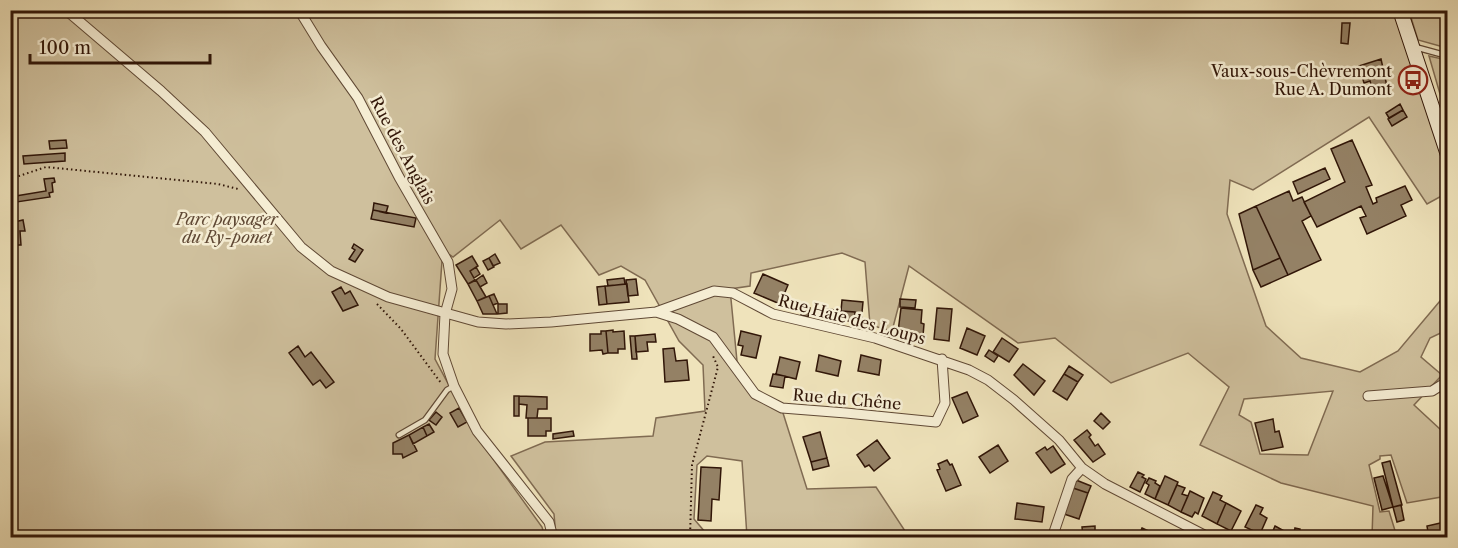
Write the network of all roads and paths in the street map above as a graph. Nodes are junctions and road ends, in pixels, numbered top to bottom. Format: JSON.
{"nodes":[{"id":1,"x":66,"y":10,"type":"edge"},
{"id":2,"x":302,"y":10,"type":"edge"},
{"id":3,"x":1400,"y":10,"type":"edge"},
{"id":4,"x":1411,"y":46,"type":"junction"},
{"id":5,"x":1448,"y":56,"type":"edge"},
{"id":6,"x":1448,"y":155,"type":"edge"},
{"id":7,"x":10,"y":179,"type":"edge"},
{"id":8,"x":238,"y":189,"type":"dead end"},
{"id":9,"x":373,"y":301,"type":"dead end"},
{"id":10,"x":656,"y":312,"type":"junction"},
{"id":11,"x":445,"y":314,"type":"junction"},
{"id":12,"x":942,"y":359,"type":"junction"},
{"id":13,"x":718,"y":367,"type":"dead end"},
{"id":14,"x":1448,"y":381,"type":"edge"},
{"id":15,"x":451,"y":388,"type":"junction"},
{"id":16,"x":1368,"y":396,"type":"dead end"},
{"id":17,"x":399,"y":435,"type":"dead end"},
{"id":18,"x":1082,"y":468,"type":"junction"},
{"id":19,"x":553,"y":537,"type":"edge"},
{"id":20,"x":690,"y":537,"type":"edge"},
{"id":21,"x":1052,"y":537,"type":"edge"},
{"id":22,"x":1210,"y":537,"type":"edge"}],
"edges":[{"from":1,"to":11,"type":"street","name":"Rue Haie des Loups"},
{"from":2,"to":11,"type":"street","name":"Rue des Anglais"},
{"from":3,"to":4,"type":"main road"},
{"from":4,"to":5,"type":"lane"},
{"from":4,"to":6,"type":"main road"},
{"from":7,"to":8,"type":"path"},
{"from":9,"to":15,"type":"path"},
{"from":10,"to":11,"type":"street","name":"Rue Haie des Loups"},
{"from":10,"to":12,"type":"street","name":"Rue Haie des Loups"},
{"from":10,"to":12,"type":"street","name":"Rue du Chêne"},
{"from":11,"to":15,"type":"street","name":"Rue des Anglais"},
{"from":12,"to":18,"type":"street","name":"Rue Haie des Loups"},
{"from":13,"to":20,"type":"path"},
{"from":14,"to":16,"type":"street"},
{"from":15,"to":17,"type":"lane"},
{"from":15,"to":19,"type":"street","name":"Rue des Anglais"},
{"from":18,"to":21,"type":"street"},
{"from":18,"to":22,"type":"street","name":"Rue Haie des Loups"}]}
